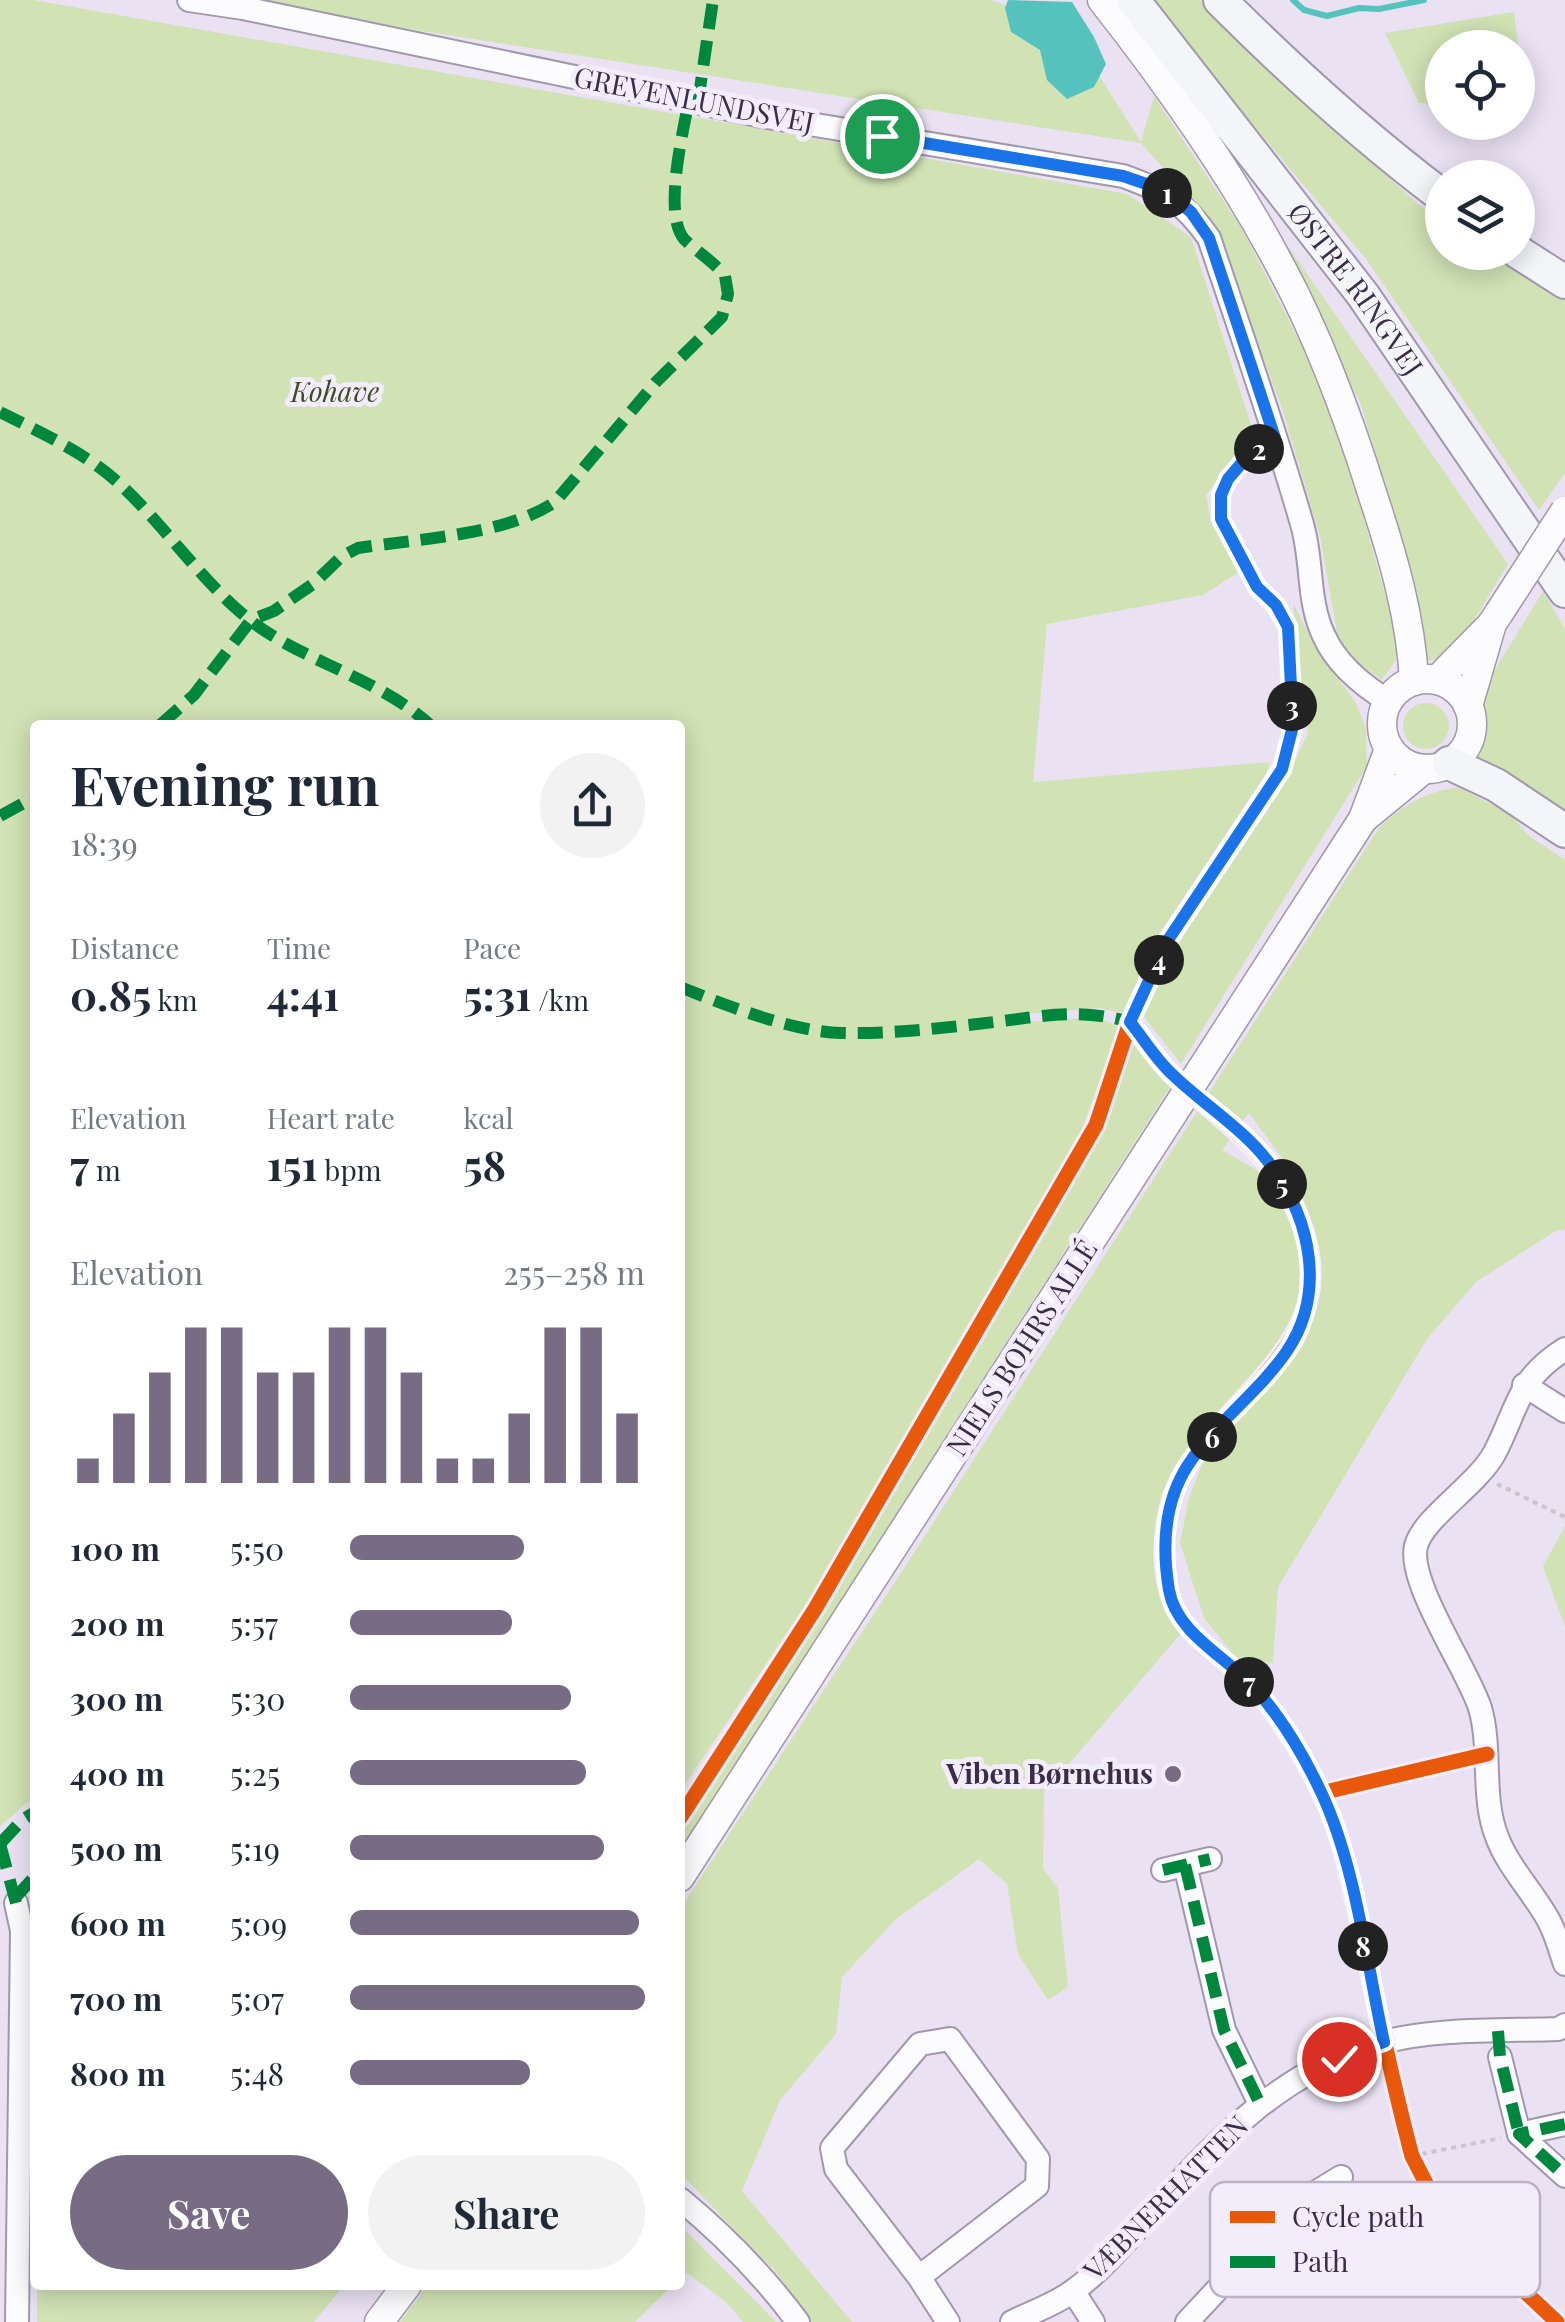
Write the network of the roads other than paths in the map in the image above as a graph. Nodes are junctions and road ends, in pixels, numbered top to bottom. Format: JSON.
{"nodes":[{"id":1,"x":189,"y":0,"type":"edge"},
{"id":2,"x":1102,"y":0,"type":"edge"},
{"id":3,"x":1132,"y":0,"type":"edge"},
{"id":4,"x":1220,"y":0,"type":"edge"},
{"id":5,"x":1425,"y":183,"type":"edge"},
{"id":6,"x":1535,"y":263,"type":"edge"},
{"id":7,"x":1565,"y":282,"type":"edge"},
{"id":8,"x":1275,"y":438,"type":"junction"},
{"id":9,"x":1565,"y":512,"type":"edge"},
{"id":10,"x":1257,"y":587,"type":"dead end"},
{"id":11,"x":1565,"y":591,"type":"edge"},
{"id":12,"x":1495,"y":619,"type":"junction"},
{"id":13,"x":1426,"y":680,"type":"junction"},
{"id":14,"x":1388,"y":701,"type":"junction"},
{"id":15,"x":1468,"y":706,"type":"junction"},
{"id":16,"x":1389,"y":749,"type":"junction"},
{"id":17,"x":1436,"y":766,"type":"junction"},
{"id":18,"x":1364,"y":819,"type":"junction"},
{"id":19,"x":1565,"y":832,"type":"edge"},
{"id":20,"x":1565,"y":1350,"type":"edge"},
{"id":21,"x":1524,"y":1385,"type":"junction"},
{"id":22,"x":1565,"y":1410,"type":"edge"},
{"id":23,"x":1210,"y":1858,"type":"dead end"},
{"id":24,"x":685,"y":1869,"type":"edge"},
{"id":25,"x":16,"y":1904,"type":"dead end"},
{"id":26,"x":1558,"y":1922,"type":"edge"},
{"id":27,"x":1565,"y":1964,"type":"edge"},
{"id":28,"x":1565,"y":2025,"type":"edge"},
{"id":29,"x":1500,"y":2057,"type":"dead end"},
{"id":30,"x":1260,"y":2104,"type":"junction"},
{"id":31,"x":1565,"y":2124,"type":"edge"},
{"id":32,"x":1519,"y":2134,"type":"junction"},
{"id":33,"x":1341,"y":2176,"type":"dead end"},
{"id":34,"x":1565,"y":2176,"type":"edge"},
{"id":35,"x":1332,"y":2182,"type":"edge"},
{"id":36,"x":685,"y":2203,"type":"edge"},
{"id":37,"x":920,"y":2277,"type":"junction"},
{"id":38,"x":402,"y":2290,"type":"edge"},
{"id":39,"x":1073,"y":2291,"type":"junction"},
{"id":40,"x":1211,"y":2297,"type":"edge"},
{"id":41,"x":17,"y":2322,"type":"edge"},
{"id":42,"x":379,"y":2322,"type":"edge"},
{"id":43,"x":798,"y":2322,"type":"edge"},
{"id":44,"x":948,"y":2322,"type":"edge"},
{"id":45,"x":1012,"y":2322,"type":"edge"},
{"id":46,"x":1093,"y":2322,"type":"edge"},
{"id":47,"x":1187,"y":2322,"type":"edge"}],
"edges":[{"from":1,"to":8,"type":"street","name":"GREVENLUNDSVEJ"},
{"from":2,"to":13,"type":"street"},
{"from":3,"to":11,"type":"main road","name":"ØSTRE RINGVEJ"},
{"from":4,"to":5,"type":"main road"},
{"from":6,"to":7,"type":"main road"},
{"from":8,"to":10,"type":"lane"},
{"from":8,"to":14,"type":"street","name":"GREVENLUNDSVEJ"},
{"from":9,"to":12,"type":"street","bridge":true},
{"from":12,"to":13,"type":"street"},
{"from":12,"to":15,"type":"street"},
{"from":13,"to":14,"type":"street"},
{"from":13,"to":15,"type":"street"},
{"from":14,"to":16,"type":"street"},
{"from":15,"to":17,"type":"street"},
{"from":16,"to":17,"type":"street"},
{"from":16,"to":18,"type":"street","name":"NIELS BOHRS ALLÉ"},
{"from":17,"to":18,"type":"street","name":"NIELS BOHRS ALLÉ"},
{"from":17,"to":19,"type":"main road"},
{"from":18,"to":24,"type":"street","name":"NIELS BOHRS ALLÉ"},
{"from":20,"to":21,"type":"street"},
{"from":21,"to":22,"type":"street"},
{"from":21,"to":26,"type":"street"},
{"from":23,"to":30,"type":"street","name":"VÆBNERHATTEN"},
{"from":25,"to":41,"type":"street"},
{"from":26,"to":27,"type":"street"},
{"from":28,"to":30,"type":"street","name":"VÆBNERHATTEN"},
{"from":29,"to":32,"type":"street"},
{"from":30,"to":39,"type":"street","name":"VÆBNERHATTEN"},
{"from":31,"to":32,"type":"street"},
{"from":32,"to":34,"type":"street"},
{"from":33,"to":35,"type":"street"},
{"from":36,"to":43,"type":"street"},
{"from":37,"to":37,"type":"street"},
{"from":37,"to":44,"type":"street"},
{"from":38,"to":42,"type":"street"},
{"from":39,"to":45,"type":"street","name":"VÆBNERHATTEN"},
{"from":39,"to":46,"type":"street","name":"VÆBNERHATTEN"},
{"from":40,"to":47,"type":"street"}]}
